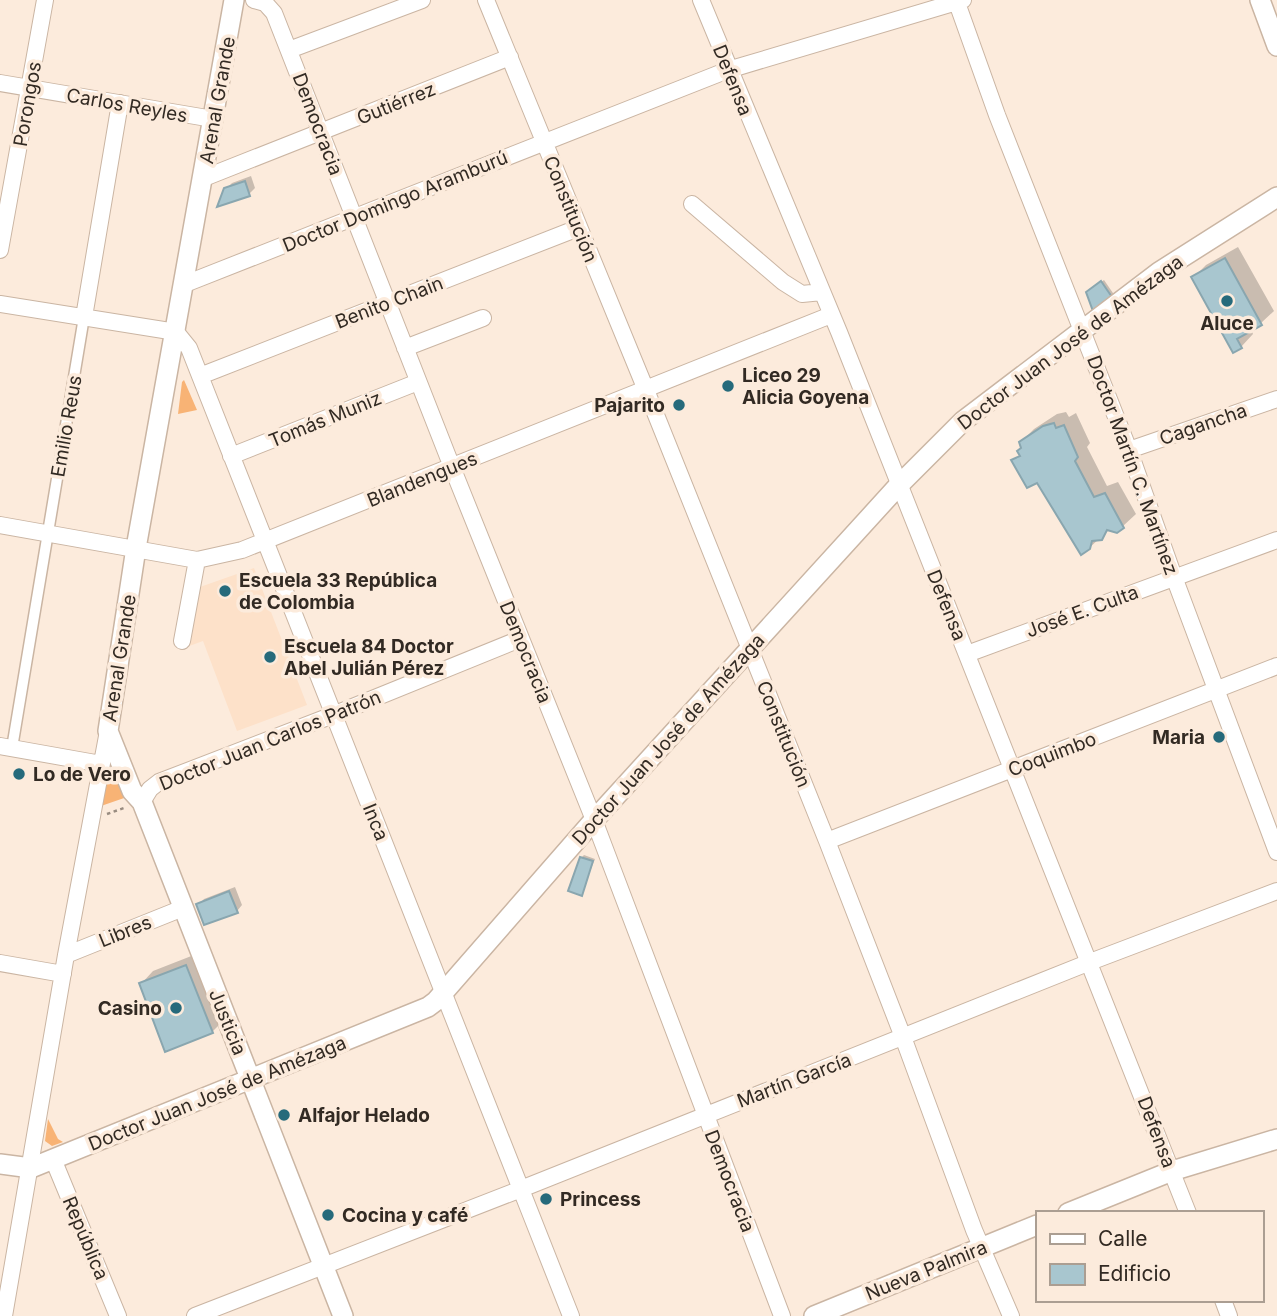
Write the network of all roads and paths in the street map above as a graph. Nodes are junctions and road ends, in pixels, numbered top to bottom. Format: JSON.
{"nodes":[{"id":1,"x":45,"y":0,"type":"edge"},
{"id":2,"x":234,"y":0,"type":"edge"},
{"id":3,"x":254,"y":0,"type":"edge"},
{"id":4,"x":422,"y":0,"type":"edge"},
{"id":5,"x":486,"y":0,"type":"edge"},
{"id":6,"x":701,"y":0,"type":"edge"},
{"id":7,"x":1260,"y":0,"type":"edge"},
{"id":8,"x":959,"y":1,"type":"edge"},
{"id":9,"x":274,"y":7,"type":"edge"},
{"id":10,"x":1277,"y":46,"type":"edge"},
{"id":11,"x":289,"y":50,"type":"junction"},
{"id":12,"x":510,"y":57,"type":"junction"},
{"id":13,"x":728,"y":69,"type":"junction"},
{"id":14,"x":0,"y":83,"type":"edge"},
{"id":15,"x":30,"y":88,"type":"junction"},
{"id":16,"x":120,"y":103,"type":"junction"},
{"id":17,"x":213,"y":119,"type":"junction"},
{"id":18,"x":321,"y":132,"type":"junction"},
{"id":19,"x":544,"y":142,"type":"junction"},
{"id":20,"x":204,"y":178,"type":"junction"},
{"id":21,"x":1277,"y":197,"type":"edge"},
{"id":22,"x":692,"y":204,"type":"dead end"},
{"id":23,"x":354,"y":217,"type":"junction"},
{"id":24,"x":578,"y":228,"type":"junction"},
{"id":25,"x":0,"y":250,"type":"edge"},
{"id":26,"x":185,"y":284,"type":"junction"},
{"id":27,"x":822,"y":292,"type":"junction"},
{"id":28,"x":388,"y":303,"type":"junction"},
{"id":29,"x":0,"y":304,"type":"edge"},
{"id":30,"x":831,"y":315,"type":"junction"},
{"id":31,"x":84,"y":317,"type":"junction"},
{"id":32,"x":483,"y":318,"type":"dead end"},
{"id":33,"x":1083,"y":328,"type":"junction"},
{"id":34,"x":176,"y":332,"type":"junction"},
{"id":35,"x":405,"y":348,"type":"junction"},
{"id":36,"x":200,"y":376,"type":"junction"},
{"id":37,"x":418,"y":382,"type":"junction"},
{"id":38,"x":646,"y":390,"type":"junction"},
{"id":39,"x":1277,"y":398,"type":"edge"},
{"id":40,"x":1129,"y":450,"type":"junction"},
{"id":41,"x":231,"y":456,"type":"junction"},
{"id":42,"x":452,"y":467,"type":"junction"},
{"id":43,"x":899,"y":485,"type":"junction"},
{"id":44,"x":0,"y":525,"type":"edge"},
{"id":45,"x":48,"y":533,"type":"junction"},
{"id":46,"x":1277,"y":540,"type":"edge"},
{"id":47,"x":267,"y":542,"type":"junction"},
{"id":48,"x":136,"y":548,"type":"junction"},
{"id":49,"x":197,"y":560,"type":"junction"},
{"id":50,"x":1174,"y":577,"type":"junction"},
{"id":51,"x":520,"y":639,"type":"junction"},
{"id":52,"x":182,"y":641,"type":"dead end"},
{"id":53,"x":750,"y":650,"type":"junction"},
{"id":54,"x":967,"y":653,"type":"junction"},
{"id":55,"x":1277,"y":666,"type":"edge"},
{"id":56,"x":1217,"y":690,"type":"junction"},
{"id":57,"x":333,"y":715,"type":"junction"},
{"id":58,"x":108,"y":731,"type":"junction"},
{"id":59,"x":6,"y":747,"type":"edge"},
{"id":60,"x":101,"y":764,"type":"junction"},
{"id":61,"x":1014,"y":770,"type":"junction"},
{"id":62,"x":142,"y":802,"type":"junction"},
{"id":63,"x":91,"y":820,"type":"junction"},
{"id":64,"x":594,"y":820,"type":"junction"},
{"id":65,"x":827,"y":841,"type":"junction"},
{"id":66,"x":1277,"y":852,"type":"edge"},
{"id":67,"x":1277,"y":891,"type":"edge"},
{"id":68,"x":183,"y":908,"type":"junction"},
{"id":69,"x":66,"y":955,"type":"junction"},
{"id":70,"x":1090,"y":962,"type":"junction"},
{"id":71,"x":0,"y":963,"type":"edge"},
{"id":72,"x":63,"y":974,"type":"junction"},
{"id":73,"x":444,"y":993,"type":"junction"},
{"id":74,"x":903,"y":1037,"type":"junction"},
{"id":75,"x":251,"y":1080,"type":"junction"},
{"id":76,"x":705,"y":1114,"type":"junction"},
{"id":77,"x":1277,"y":1139,"type":"edge"},
{"id":78,"x":53,"y":1159,"type":"junction"},
{"id":79,"x":0,"y":1164,"type":"edge"},
{"id":80,"x":31,"y":1168,"type":"junction"},
{"id":81,"x":1172,"y":1171,"type":"junction"},
{"id":82,"x":521,"y":1189,"type":"junction"},
{"id":83,"x":1073,"y":1211,"type":"edge"},
{"id":84,"x":1187,"y":1211,"type":"edge"},
{"id":85,"x":1036,"y":1225,"type":"edge"},
{"id":86,"x":981,"y":1248,"type":"junction"},
{"id":87,"x":323,"y":1265,"type":"junction"},
{"id":88,"x":4,"y":1316,"type":"edge"},
{"id":89,"x":118,"y":1316,"type":"edge"},
{"id":90,"x":195,"y":1316,"type":"edge"},
{"id":91,"x":343,"y":1316,"type":"edge"},
{"id":92,"x":571,"y":1316,"type":"edge"},
{"id":93,"x":782,"y":1316,"type":"edge"},
{"id":94,"x":814,"y":1316,"type":"edge"},
{"id":95,"x":1011,"y":1316,"type":"edge"}],
"edges":[{"from":1,"to":15,"type":"street","name":"Porongos"},
{"from":2,"to":17,"type":"street","name":"Arenal Grande"},
{"from":3,"to":9,"type":"street","name":"Democracia"},
{"from":4,"to":11,"type":"street"},
{"from":5,"to":12,"type":"street","name":"Constitución"},
{"from":6,"to":13,"type":"street","name":"Defensa"},
{"from":7,"to":10,"type":"street"},
{"from":8,"to":13,"type":"street","name":"Doctor Domingo Aramburú"},
{"from":8,"to":33,"type":"street","name":"Doctor Martín C. Martínez"},
{"from":9,"to":11,"type":"street","name":"Democracia"},
{"from":11,"to":18,"type":"street","name":"Democracia"},
{"from":12,"to":18,"type":"street","name":"Gutiérrez"},
{"from":12,"to":19,"type":"street","name":"Constitución"},
{"from":13,"to":19,"type":"street","name":"Doctor Domingo Aramburú"},
{"from":13,"to":27,"type":"street","name":"Defensa"},
{"from":14,"to":15,"type":"street","name":"Carlos Reyles"},
{"from":15,"to":16,"type":"street","name":"Carlos Reyles"},
{"from":15,"to":25,"type":"street","name":"Porongos"},
{"from":16,"to":17,"type":"street","name":"Carlos Reyles"},
{"from":16,"to":31,"type":"street","name":"Emilio Reus"},
{"from":17,"to":20,"type":"street","name":"Arenal Grande"},
{"from":18,"to":20,"type":"street","name":"Gutiérrez"},
{"from":18,"to":23,"type":"street","name":"Democracia"},
{"from":19,"to":23,"type":"street","name":"Doctor Domingo Aramburú"},
{"from":19,"to":24,"type":"street","name":"Constitución"},
{"from":20,"to":26,"type":"street","name":"Arenal Grande"},
{"from":21,"to":33,"type":"street","name":"Doctor Juan José de Amézaga"},
{"from":22,"to":27,"type":"street"},
{"from":23,"to":26,"type":"street","name":"Doctor Domingo Aramburú"},
{"from":23,"to":28,"type":"street","name":"Democracia"},
{"from":24,"to":28,"type":"street","name":"Benito Chain"},
{"from":24,"to":38,"type":"street","name":"Constitución"},
{"from":26,"to":34,"type":"street","name":"Arenal Grande"},
{"from":27,"to":30,"type":"street","name":"Defensa"},
{"from":28,"to":35,"type":"street","name":"Democracia"},
{"from":28,"to":36,"type":"street","name":"Benito Chain"},
{"from":29,"to":31,"type":"street"},
{"from":30,"to":38,"type":"street","name":"Blandengues"},
{"from":30,"to":43,"type":"street","name":"Defensa"},
{"from":31,"to":34,"type":"street"},
{"from":31,"to":45,"type":"street","name":"Emilio Reus"},
{"from":32,"to":35,"type":"street"},
{"from":33,"to":40,"type":"street","name":"Doctor Martín C. Martínez"},
{"from":33,"to":43,"type":"street","name":"Doctor Juan José de Amézaga"},
{"from":34,"to":36,"type":"street","name":"Inca"},
{"from":34,"to":48,"type":"street","name":"Arenal Grande"},
{"from":35,"to":37,"type":"street","name":"Democracia"},
{"from":36,"to":41,"type":"street","name":"Inca"},
{"from":37,"to":41,"type":"street","name":"Tomás Muniz"},
{"from":37,"to":42,"type":"street","name":"Democracia"},
{"from":38,"to":42,"type":"street","name":"Blandengues"},
{"from":38,"to":53,"type":"street","name":"Constitución"},
{"from":39,"to":40,"type":"street","name":"Cagancha"},
{"from":40,"to":50,"type":"street","name":"Doctor Martín C. Martínez"},
{"from":41,"to":47,"type":"street","name":"Inca"},
{"from":42,"to":47,"type":"street","name":"Blandengues"},
{"from":42,"to":51,"type":"street","name":"Democracia"},
{"from":43,"to":53,"type":"street","name":"Doctor Juan José de Amézaga"},
{"from":43,"to":54,"type":"street","name":"Defensa"},
{"from":44,"to":45,"type":"street","name":"Blandengues"},
{"from":45,"to":48,"type":"street","name":"Blandengues"},
{"from":45,"to":59,"type":"street","name":"Emilio Reus"},
{"from":46,"to":50,"type":"street","name":"José E. Culta"},
{"from":47,"to":49,"type":"street","name":"Blandengues"},
{"from":47,"to":57,"type":"street","name":"Inca"},
{"from":48,"to":49,"type":"street","name":"Blandengues"},
{"from":48,"to":58,"type":"street","name":"Arenal Grande"},
{"from":49,"to":52,"type":"street"},
{"from":50,"to":54,"type":"street","name":"José E. Culta"},
{"from":50,"to":56,"type":"street","name":"Doctor Martín C. Martínez"},
{"from":51,"to":57,"type":"street","name":"Doctor Juan Carlos Patrón"},
{"from":51,"to":64,"type":"street","name":"Democracia"},
{"from":53,"to":64,"type":"street","name":"Doctor Juan José de Amézaga"},
{"from":53,"to":65,"type":"street","name":"Constitución"},
{"from":54,"to":61,"type":"street","name":"Defensa"},
{"from":55,"to":56,"type":"street","name":"Coquimbo"},
{"from":56,"to":61,"type":"street","name":"Coquimbo"},
{"from":56,"to":66,"type":"street","name":"Doctor Martín C. Martínez"},
{"from":57,"to":62,"type":"street","name":"Doctor Juan Carlos Patrón"},
{"from":57,"to":73,"type":"street","name":"Inca"},
{"from":58,"to":60,"type":"street","name":"Arenal Grande"},
{"from":58,"to":62,"type":"street","name":"Justicia"},
{"from":59,"to":60,"type":"street"},
{"from":60,"to":63,"type":"street","name":"Arenal Grande"},
{"from":61,"to":65,"type":"street","name":"Coquimbo"},
{"from":61,"to":70,"type":"street","name":"Defensa"},
{"from":62,"to":63,"type":"path"},
{"from":62,"to":68,"type":"street","name":"Justicia"},
{"from":63,"to":69,"type":"street","name":"Arenal Grande"},
{"from":64,"to":73,"type":"street","name":"Doctor Juan José de Amézaga"},
{"from":64,"to":76,"type":"street","name":"Democracia"},
{"from":65,"to":74,"type":"street","name":"Constitución"},
{"from":67,"to":70,"type":"street","name":"Martín García"},
{"from":68,"to":69,"type":"street","name":"Libres"},
{"from":68,"to":75,"type":"street","name":"Justicia"},
{"from":69,"to":72,"type":"street","name":"Arenal Grande"},
{"from":70,"to":74,"type":"street","name":"Martín García"},
{"from":70,"to":81,"type":"street","name":"Defensa"},
{"from":71,"to":72,"type":"street"},
{"from":72,"to":80,"type":"street","name":"Arenal Grande"},
{"from":73,"to":75,"type":"street","name":"Doctor Juan José de Amézaga"},
{"from":73,"to":82,"type":"street","name":"Inca"},
{"from":74,"to":76,"type":"street","name":"Martín García"},
{"from":74,"to":86,"type":"street","name":"Constitución"},
{"from":75,"to":78,"type":"street","name":"Doctor Juan José de Amézaga"},
{"from":75,"to":87,"type":"street","name":"Justicia"},
{"from":76,"to":82,"type":"street","name":"Martín García"},
{"from":76,"to":93,"type":"street","name":"Democracia"},
{"from":77,"to":81,"type":"street"},
{"from":78,"to":80,"type":"street","name":"Doctor Juan José de Amézaga"},
{"from":78,"to":89,"type":"street","name":"República"},
{"from":79,"to":80,"type":"street","name":"Doctor Juan José de Amézaga"},
{"from":80,"to":88,"type":"street","name":"Arenal Grande"},
{"from":81,"to":83,"type":"street"},
{"from":81,"to":84,"type":"street","name":"Defensa"},
{"from":82,"to":87,"type":"street","name":"Martín García"},
{"from":82,"to":92,"type":"street","name":"Inca"},
{"from":85,"to":86,"type":"street","name":"Nueva Palmira"},
{"from":86,"to":94,"type":"street","name":"Nueva Palmira"},
{"from":86,"to":95,"type":"street","name":"Constitución"},
{"from":87,"to":90,"type":"street","name":"Martín García"},
{"from":87,"to":91,"type":"street","name":"Justicia"}]}
